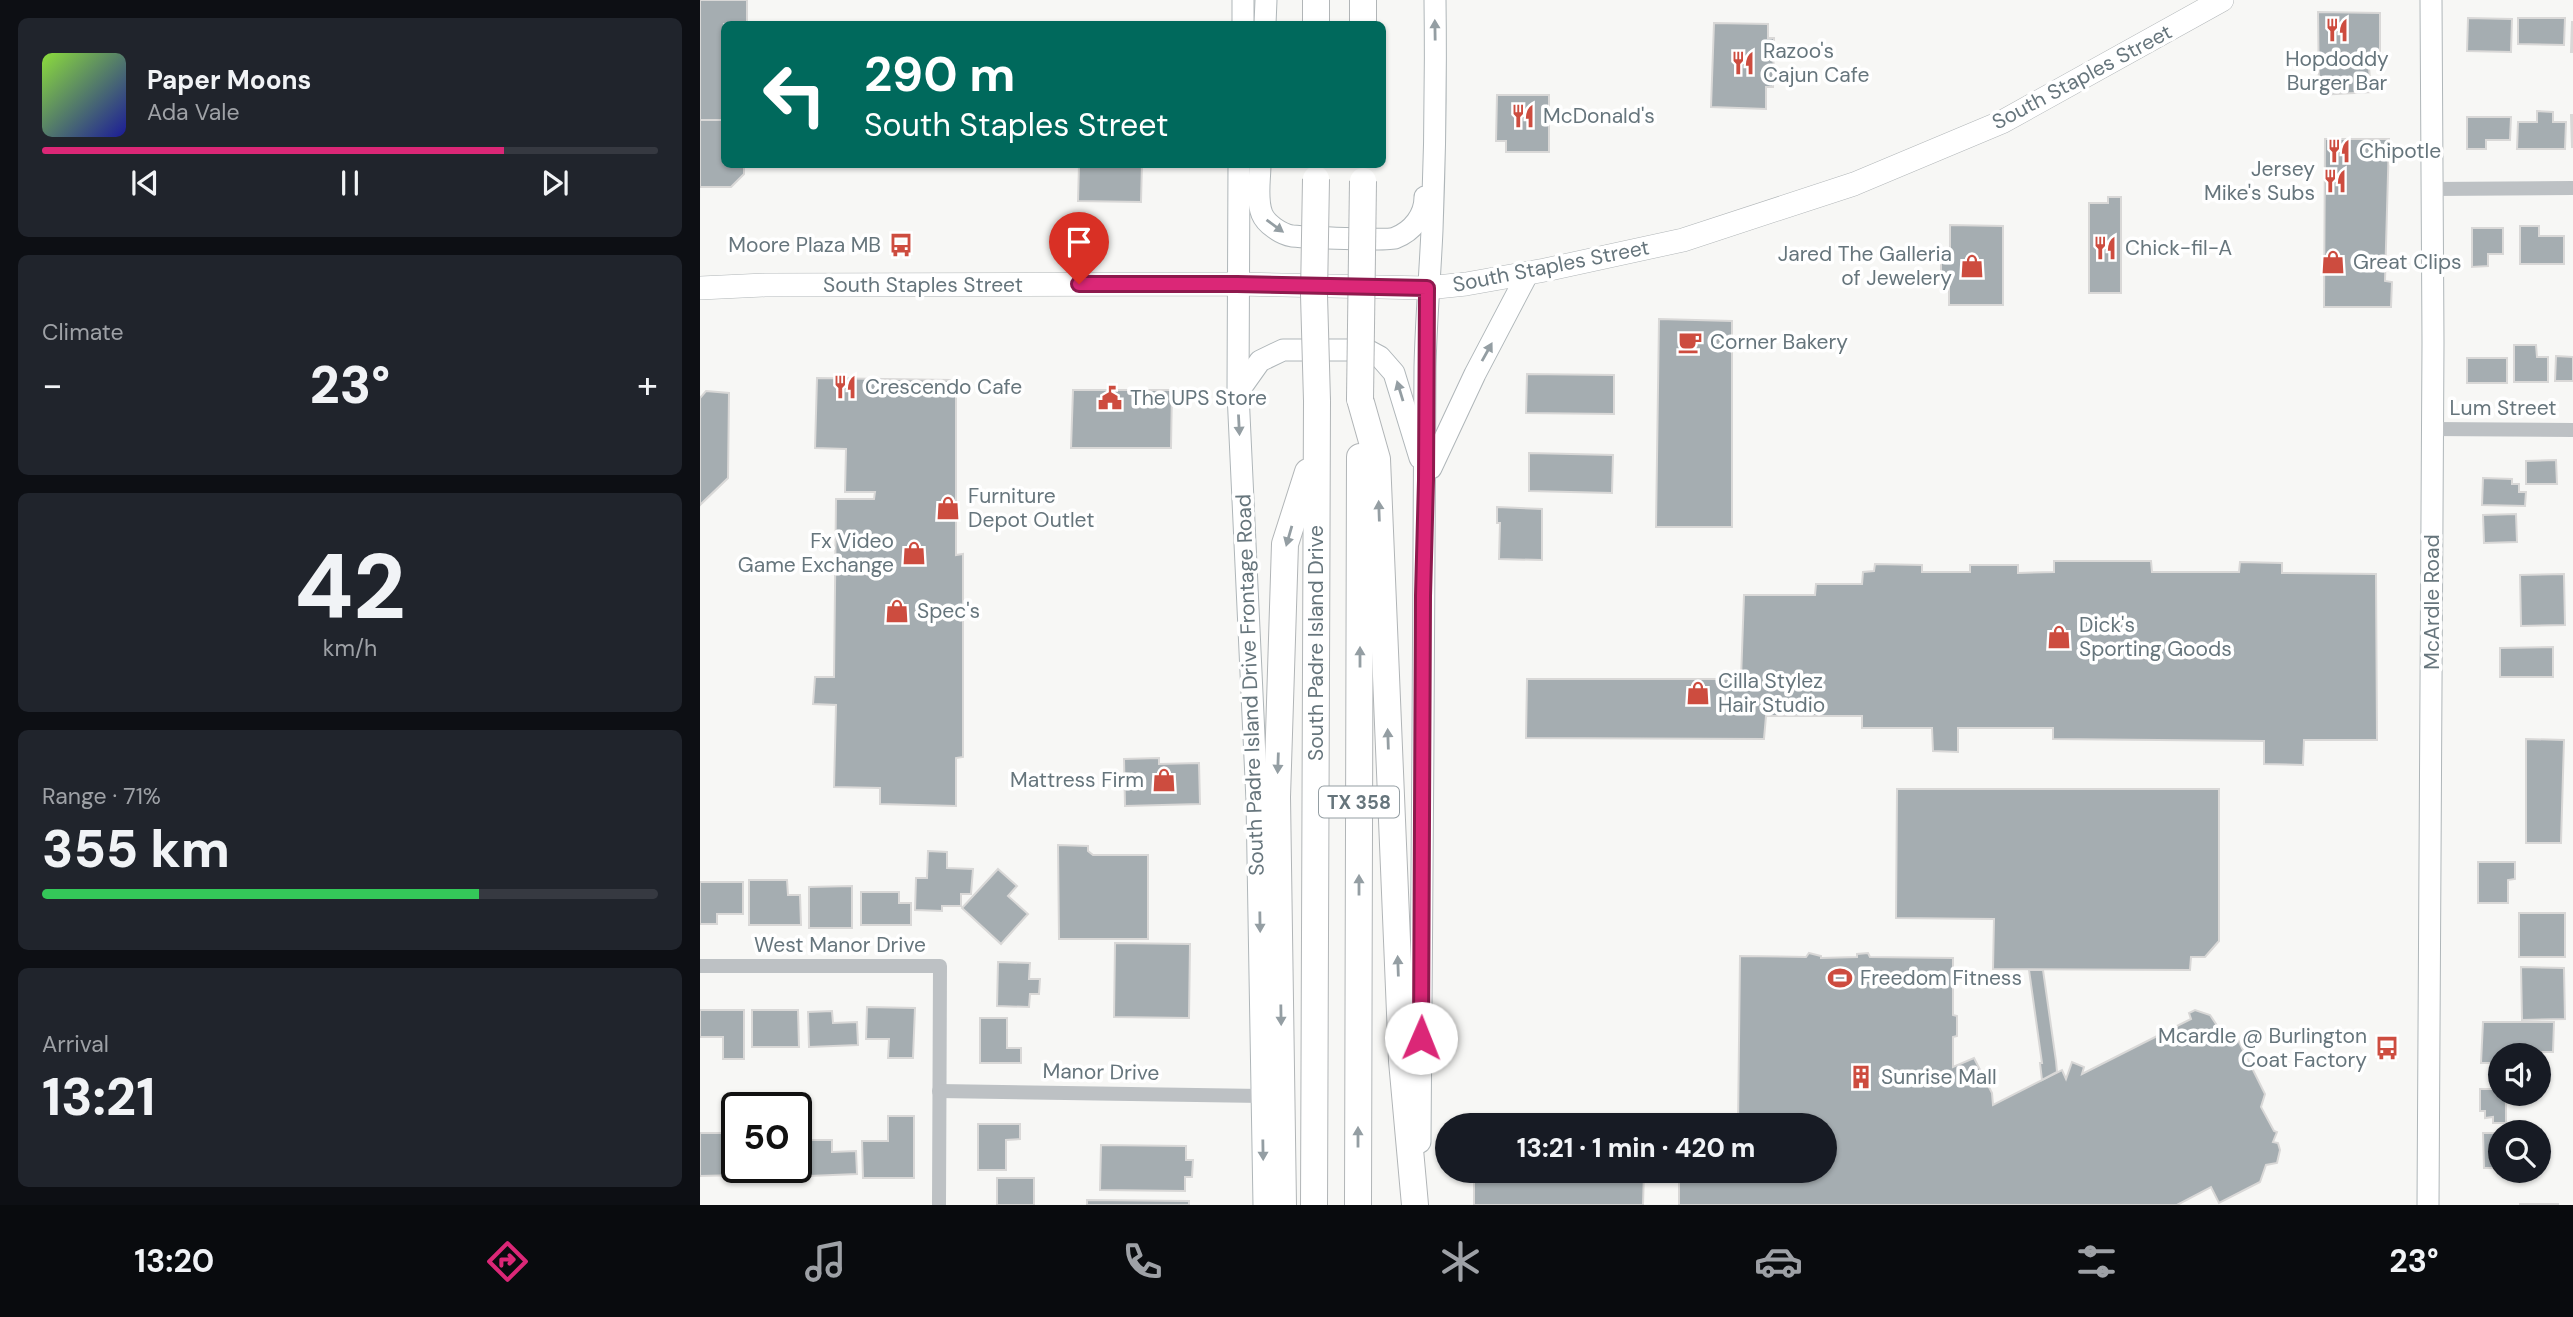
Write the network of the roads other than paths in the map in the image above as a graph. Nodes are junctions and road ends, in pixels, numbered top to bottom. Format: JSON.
{"nodes":[{"id":1,"x":1243,"y":0,"type":"edge"},
{"id":2,"x":1266,"y":0,"type":"edge"},
{"id":3,"x":1316,"y":0,"type":"edge"},
{"id":4,"x":1363,"y":0,"type":"edge"},
{"id":5,"x":1435,"y":0,"type":"edge"},
{"id":6,"x":2222,"y":0,"type":"edge"},
{"id":7,"x":2431,"y":0,"type":"edge"},
{"id":8,"x":1243,"y":21,"type":"edge"},
{"id":9,"x":1265,"y":21,"type":"edge"},
{"id":10,"x":1316,"y":21,"type":"edge"},
{"id":11,"x":1363,"y":21,"type":"edge"},
{"id":12,"x":1436,"y":59,"type":"junction"},
{"id":13,"x":1239,"y":168,"type":"edge"},
{"id":14,"x":1261,"y":168,"type":"edge"},
{"id":15,"x":1316,"y":172,"type":"edge"},
{"id":16,"x":1363,"y":173,"type":"edge"},
{"id":17,"x":2573,"y":188,"type":"edge"},
{"id":18,"x":2433,"y":189,"type":"junction"},
{"id":19,"x":1528,"y":273,"type":"junction"},
{"id":20,"x":1237,"y":284,"type":"junction"},
{"id":21,"x":700,"y":288,"type":"edge"},
{"id":22,"x":1427,"y":288,"type":"junction"},
{"id":23,"x":1238,"y":393,"type":"junction"},
{"id":24,"x":1360,"y":399,"type":"junction"},
{"id":25,"x":2433,"y":429,"type":"junction"},
{"id":26,"x":2573,"y":430,"type":"edge"},
{"id":27,"x":1316,"y":447,"type":"junction"},
{"id":28,"x":1426,"y":480,"type":"junction"},
{"id":29,"x":700,"y":965,"type":"edge"},
{"id":30,"x":939,"y":1091,"type":"junction"},
{"id":31,"x":1262,"y":1096,"type":"junction"},
{"id":32,"x":939,"y":1205,"type":"edge"},
{"id":33,"x":1264,"y":1205,"type":"edge"},
{"id":34,"x":1283,"y":1205,"type":"edge"},
{"id":35,"x":1314,"y":1205,"type":"edge"},
{"id":36,"x":1358,"y":1205,"type":"edge"},
{"id":37,"x":1417,"y":1205,"type":"edge"},
{"id":38,"x":2428,"y":1205,"type":"edge"}],
"edges":[{"from":1,"to":8,"type":"main road"},
{"from":2,"to":9,"type":"main road"},
{"from":3,"to":10,"type":"highway"},
{"from":4,"to":11,"type":"highway"},
{"from":12,"to":5,"type":"main road","one_way":true},
{"from":6,"to":19,"type":"main road","name":"South Staples Street"},
{"from":7,"to":18,"type":"main road","name":"McArdle Road"},
{"from":14,"to":12,"type":"main road","one_way":true},
{"from":12,"to":22,"type":"main road"},
{"from":13,"to":20,"type":"main road","name":"South Padre Island Drive Frontage Road"},
{"from":15,"to":27,"type":"highway","name":"South Padre Island Drive","number":"TX 358","bridge":true},
{"from":16,"to":24,"type":"highway","name":"South Padre Island Drive","number":"TX 358","bridge":true},
{"from":17,"to":18,"type":"street"},
{"from":18,"to":25,"type":"main road","name":"McArdle Road"},
{"from":19,"to":22,"type":"main road","name":"South Staples Street"},
{"from":28,"to":19,"type":"main road","one_way":true},
{"from":20,"to":21,"type":"main road","name":"South Staples Street"},
{"from":20,"to":22,"type":"main road","name":"South Staples Street"},
{"from":20,"to":23,"type":"main road","name":"South Padre Island Drive Frontage Road"},
{"from":22,"to":28,"type":"main road"},
{"from":28,"to":23,"type":"main road","one_way":true},
{"from":23,"to":31,"type":"main road","name":"South Padre Island Drive Frontage Road","one_way":true},
{"from":36,"to":24,"type":"highway","name":"South Padre Island Drive","number":"TX 358","one_way":true},
{"from":37,"to":24,"type":"highway","one_way":true},
{"from":25,"to":26,"type":"street","name":"Lum Street"},
{"from":25,"to":38,"type":"main road","name":"McArdle Road"},
{"from":27,"to":34,"type":"highway","one_way":true},
{"from":27,"to":35,"type":"highway","name":"South Padre Island Drive","number":"TX 358"},
{"from":28,"to":37,"type":"main road"},
{"from":29,"to":30,"type":"street","name":"West Manor Drive"},
{"from":30,"to":31,"type":"street","name":"Manor Drive"},
{"from":30,"to":32,"type":"street"},
{"from":31,"to":33,"type":"main road","name":"South Padre Island Drive Frontage Road","one_way":true}]}
